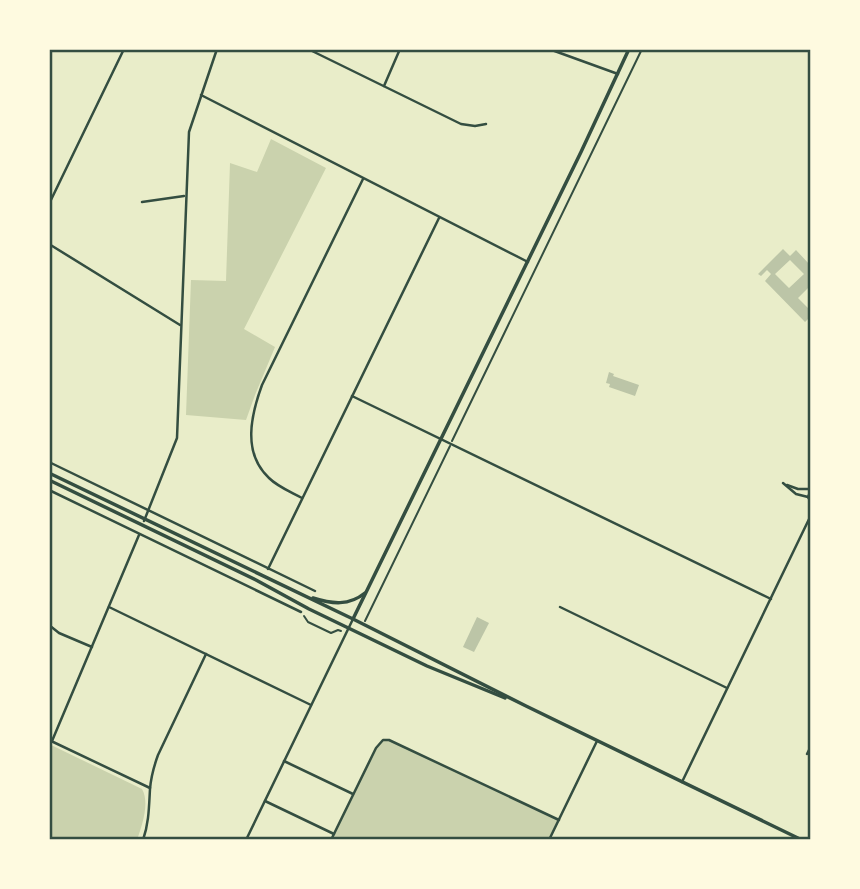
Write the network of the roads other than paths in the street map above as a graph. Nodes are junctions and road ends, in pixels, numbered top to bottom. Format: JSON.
{"nodes":[{"id":1,"x":124,"y":49,"type":"edge"},
{"id":2,"x":217,"y":49,"type":"edge"},
{"id":3,"x":308,"y":49,"type":"edge"},
{"id":4,"x":400,"y":49,"type":"edge"},
{"id":5,"x":549,"y":49,"type":"edge"},
{"id":6,"x":629,"y":49,"type":"edge"},
{"id":7,"x":618,"y":74,"type":"junction"},
{"id":8,"x":384,"y":86,"type":"junction"},
{"id":9,"x":201,"y":95,"type":"junction"},
{"id":10,"x":486,"y":124,"type":"dead end"},
{"id":11,"x":363,"y":179,"type":"junction"},
{"id":12,"x":186,"y":196,"type":"junction"},
{"id":13,"x":142,"y":202,"type":"dead end"},
{"id":14,"x":49,"y":204,"type":"edge"},
{"id":15,"x":439,"y":218,"type":"junction"},
{"id":16,"x":49,"y":244,"type":"edge"},
{"id":17,"x":528,"y":262,"type":"junction"},
{"id":18,"x":181,"y":325,"type":"junction"},
{"id":19,"x":352,"y":396,"type":"junction"},
{"id":20,"x":442,"y":439,"type":"junction"},
{"id":21,"x":49,"y":463,"type":"edge"},
{"id":22,"x":49,"y":473,"type":"edge"},
{"id":23,"x":49,"y":480,"type":"edge"},
{"id":24,"x":49,"y":490,"type":"edge"},
{"id":25,"x":811,"y":490,"type":"edge"},
{"id":26,"x":808,"y":497,"type":"junction"},
{"id":27,"x":302,"y":498,"type":"junction"},
{"id":28,"x":811,"y":502,"type":"edge"},
{"id":29,"x":149,"y":511,"type":"junction"},
{"id":30,"x":810,"y":515,"type":"edge"},
{"id":31,"x":145,"y":519,"type":"junction"},
{"id":32,"x":143,"y":525,"type":"junction"},
{"id":33,"x":139,"y":533,"type":"junction"},
{"id":34,"x":268,"y":569,"type":"junction"},
{"id":35,"x":256,"y":580,"type":"junction"},
{"id":36,"x":252,"y":588,"type":"junction"},
{"id":37,"x":288,"y":589,"type":"junction"},
{"id":38,"x":368,"y":590,"type":"junction"},
{"id":39,"x":315,"y":591,"type":"dead end"},
{"id":40,"x":771,"y":599,"type":"junction"},
{"id":41,"x":109,"y":607,"type":"junction"},
{"id":42,"x":560,"y":607,"type":"dead end"},
{"id":43,"x":301,"y":612,"type":"road end"},
{"id":44,"x":353,"y":619,"type":"junction"},
{"id":45,"x":49,"y":625,"type":"edge"},
{"id":46,"x":349,"y":628,"type":"junction"},
{"id":47,"x":92,"y":647,"type":"junction"},
{"id":48,"x":206,"y":654,"type":"junction"},
{"id":49,"x":727,"y":688,"type":"junction"},
{"id":50,"x":311,"y":705,"type":"junction"},
{"id":51,"x":526,"y":706,"type":"junction"},
{"id":52,"x":51,"y":740,"type":"edge"},
{"id":53,"x":597,"y":741,"type":"junction"},
{"id":54,"x":811,"y":746,"type":"edge"},
{"id":55,"x":807,"y":754,"type":"dead end"},
{"id":56,"x":284,"y":761,"type":"junction"},
{"id":57,"x":682,"y":782,"type":"junction"},
{"id":58,"x":150,"y":788,"type":"junction"},
{"id":59,"x":353,"y":794,"type":"junction"},
{"id":60,"x":265,"y":802,"type":"junction"},
{"id":61,"x":559,"y":820,"type":"junction"},
{"id":62,"x":334,"y":834,"type":"junction"},
{"id":63,"x":144,"y":840,"type":"edge"},
{"id":64,"x":246,"y":840,"type":"edge"},
{"id":65,"x":331,"y":840,"type":"edge"},
{"id":66,"x":550,"y":840,"type":"edge"},
{"id":67,"x":802,"y":840,"type":"edge"}],
"edges":[{"from":1,"to":14,"type":"street"},
{"from":2,"to":9,"type":"street"},
{"from":3,"to":8,"type":"street"},
{"from":4,"to":8,"type":"street"},
{"from":5,"to":7,"type":"street"},
{"from":6,"to":7,"type":"main road"},
{"from":7,"to":17,"type":"main road"},
{"from":8,"to":10,"type":"street"},
{"from":9,"to":11,"type":"street"},
{"from":9,"to":12,"type":"street"},
{"from":11,"to":15,"type":"street"},
{"from":11,"to":27,"type":"street"},
{"from":12,"to":13,"type":"street"},
{"from":12,"to":18,"type":"street"},
{"from":15,"to":17,"type":"street"},
{"from":15,"to":19,"type":"street"},
{"from":16,"to":18,"type":"street"},
{"from":17,"to":20,"type":"main road"},
{"from":18,"to":29,"type":"street"},
{"from":19,"to":20,"type":"street"},
{"from":19,"to":27,"type":"street"},
{"from":20,"to":38,"type":"main road"},
{"from":20,"to":40,"type":"street"},
{"from":21,"to":29,"type":"street"},
{"from":22,"to":31,"type":"main road"},
{"from":23,"to":32,"type":"main road"},
{"from":24,"to":33,"type":"street"},
{"from":25,"to":26,"type":"street"},
{"from":25,"to":26,"type":"street"},
{"from":26,"to":28,"type":"street"},
{"from":27,"to":34,"type":"street"},
{"from":28,"to":30,"type":"street"},
{"from":29,"to":31,"type":"street"},
{"from":29,"to":34,"type":"street"},
{"from":30,"to":40,"type":"street"},
{"from":31,"to":32,"type":"street"},
{"from":31,"to":37,"type":"main road"},
{"from":32,"to":35,"type":"main road"},
{"from":33,"to":36,"type":"street"},
{"from":33,"to":41,"type":"street"},
{"from":34,"to":39,"type":"street"},
{"from":35,"to":36,"type":"street"},
{"from":35,"to":46,"type":"main road"},
{"from":36,"to":43,"type":"street"},
{"from":37,"to":38,"type":"main road"},
{"from":37,"to":44,"type":"main road"},
{"from":38,"to":44,"type":"main road"},
{"from":40,"to":49,"type":"street"},
{"from":41,"to":47,"type":"street"},
{"from":41,"to":48,"type":"street"},
{"from":42,"to":49,"type":"street"},
{"from":44,"to":46,"type":"street"},
{"from":44,"to":51,"type":"main road"},
{"from":45,"to":47,"type":"street"},
{"from":46,"to":50,"type":"street"},
{"from":46,"to":51,"type":"main road"},
{"from":47,"to":52,"type":"street"},
{"from":48,"to":50,"type":"street"},
{"from":48,"to":58,"type":"street"},
{"from":49,"to":57,"type":"street"},
{"from":50,"to":56,"type":"street"},
{"from":51,"to":53,"type":"main road"},
{"from":52,"to":58,"type":"street"},
{"from":53,"to":57,"type":"main road"},
{"from":53,"to":61,"type":"street"},
{"from":54,"to":55,"type":"street"},
{"from":56,"to":59,"type":"street"},
{"from":56,"to":60,"type":"street"},
{"from":57,"to":67,"type":"main road"},
{"from":58,"to":63,"type":"street"},
{"from":59,"to":61,"type":"street"},
{"from":59,"to":62,"type":"street"},
{"from":60,"to":62,"type":"street"},
{"from":60,"to":64,"type":"street"},
{"from":61,"to":66,"type":"street"},
{"from":62,"to":65,"type":"street"}]}
